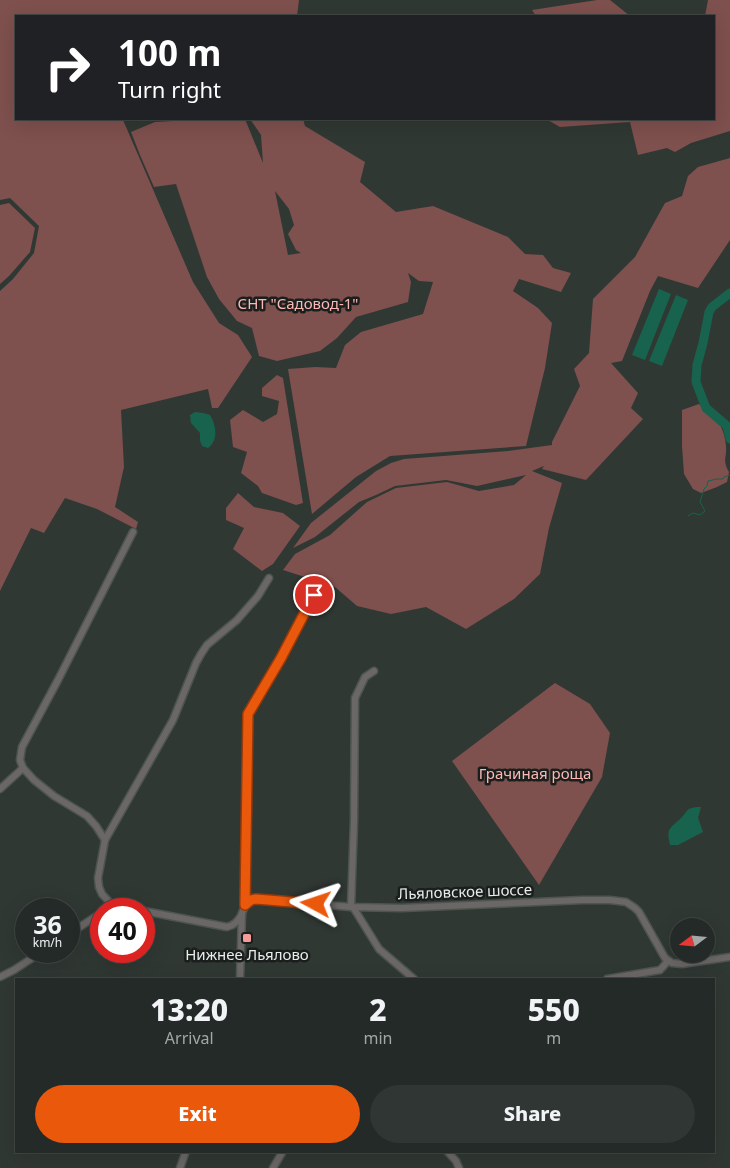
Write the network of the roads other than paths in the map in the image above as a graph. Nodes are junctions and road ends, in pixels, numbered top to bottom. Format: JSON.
{"nodes":[{"id":1,"x":133,"y":532,"type":"dead end"},
{"id":2,"x":269,"y":578,"type":"dead end"},
{"id":3,"x":314,"y":595,"type":"dead end"},
{"id":4,"x":374,"y":671,"type":"dead end"},
{"id":5,"x":23,"y":768,"type":"junction"},
{"id":6,"x":0,"y":790,"type":"edge"},
{"id":7,"x":105,"y":840,"type":"junction"},
{"id":8,"x":105,"y":898,"type":"edge"},
{"id":9,"x":245,"y":905,"type":"junction"},
{"id":10,"x":352,"y":907,"type":"junction"},
{"id":11,"x":155,"y":913,"type":"edge"},
{"id":12,"x":242,"y":913,"type":"junction"},
{"id":13,"x":730,"y":957,"type":"edge"},
{"id":14,"x":668,"y":961,"type":"junction"},
{"id":15,"x":25,"y":963,"type":"edge"},
{"id":16,"x":660,"y":970,"type":"junction"},
{"id":17,"x":0,"y":977,"type":"edge"},
{"id":18,"x":240,"y":978,"type":"edge"},
{"id":19,"x":413,"y":978,"type":"edge"},
{"id":20,"x":613,"y":978,"type":"edge"},
{"id":21,"x":662,"y":978,"type":"edge"},
{"id":22,"x":185,"y":1153,"type":"edge"},
{"id":23,"x":282,"y":1153,"type":"edge"},
{"id":24,"x":450,"y":1153,"type":"edge"},
{"id":25,"x":180,"y":1168,"type":"edge"},
{"id":26,"x":273,"y":1168,"type":"edge"},
{"id":27,"x":459,"y":1168,"type":"edge"}],
"edges":[{"from":1,"to":5,"type":"street"},
{"from":2,"to":7,"type":"street"},
{"from":3,"to":9,"type":"street"},
{"from":4,"to":10,"type":"street"},
{"from":5,"to":6,"type":"street"},
{"from":5,"to":7,"type":"street"},
{"from":7,"to":8,"type":"street"},
{"from":9,"to":10,"type":"street","name":"Льяловское шоссе"},
{"from":9,"to":12,"type":"street"},
{"from":10,"to":14,"type":"street","name":"Льяловское шоссе"},
{"from":10,"to":19,"type":"street"},
{"from":11,"to":12,"type":"street"},
{"from":12,"to":18,"type":"street"},
{"from":13,"to":14,"type":"street"},
{"from":14,"to":16,"type":"street"},
{"from":15,"to":17,"type":"street"},
{"from":16,"to":20,"type":"street"},
{"from":16,"to":21,"type":"street"},
{"from":22,"to":25,"type":"street"},
{"from":23,"to":26,"type":"street"},
{"from":24,"to":27,"type":"street"}]}
